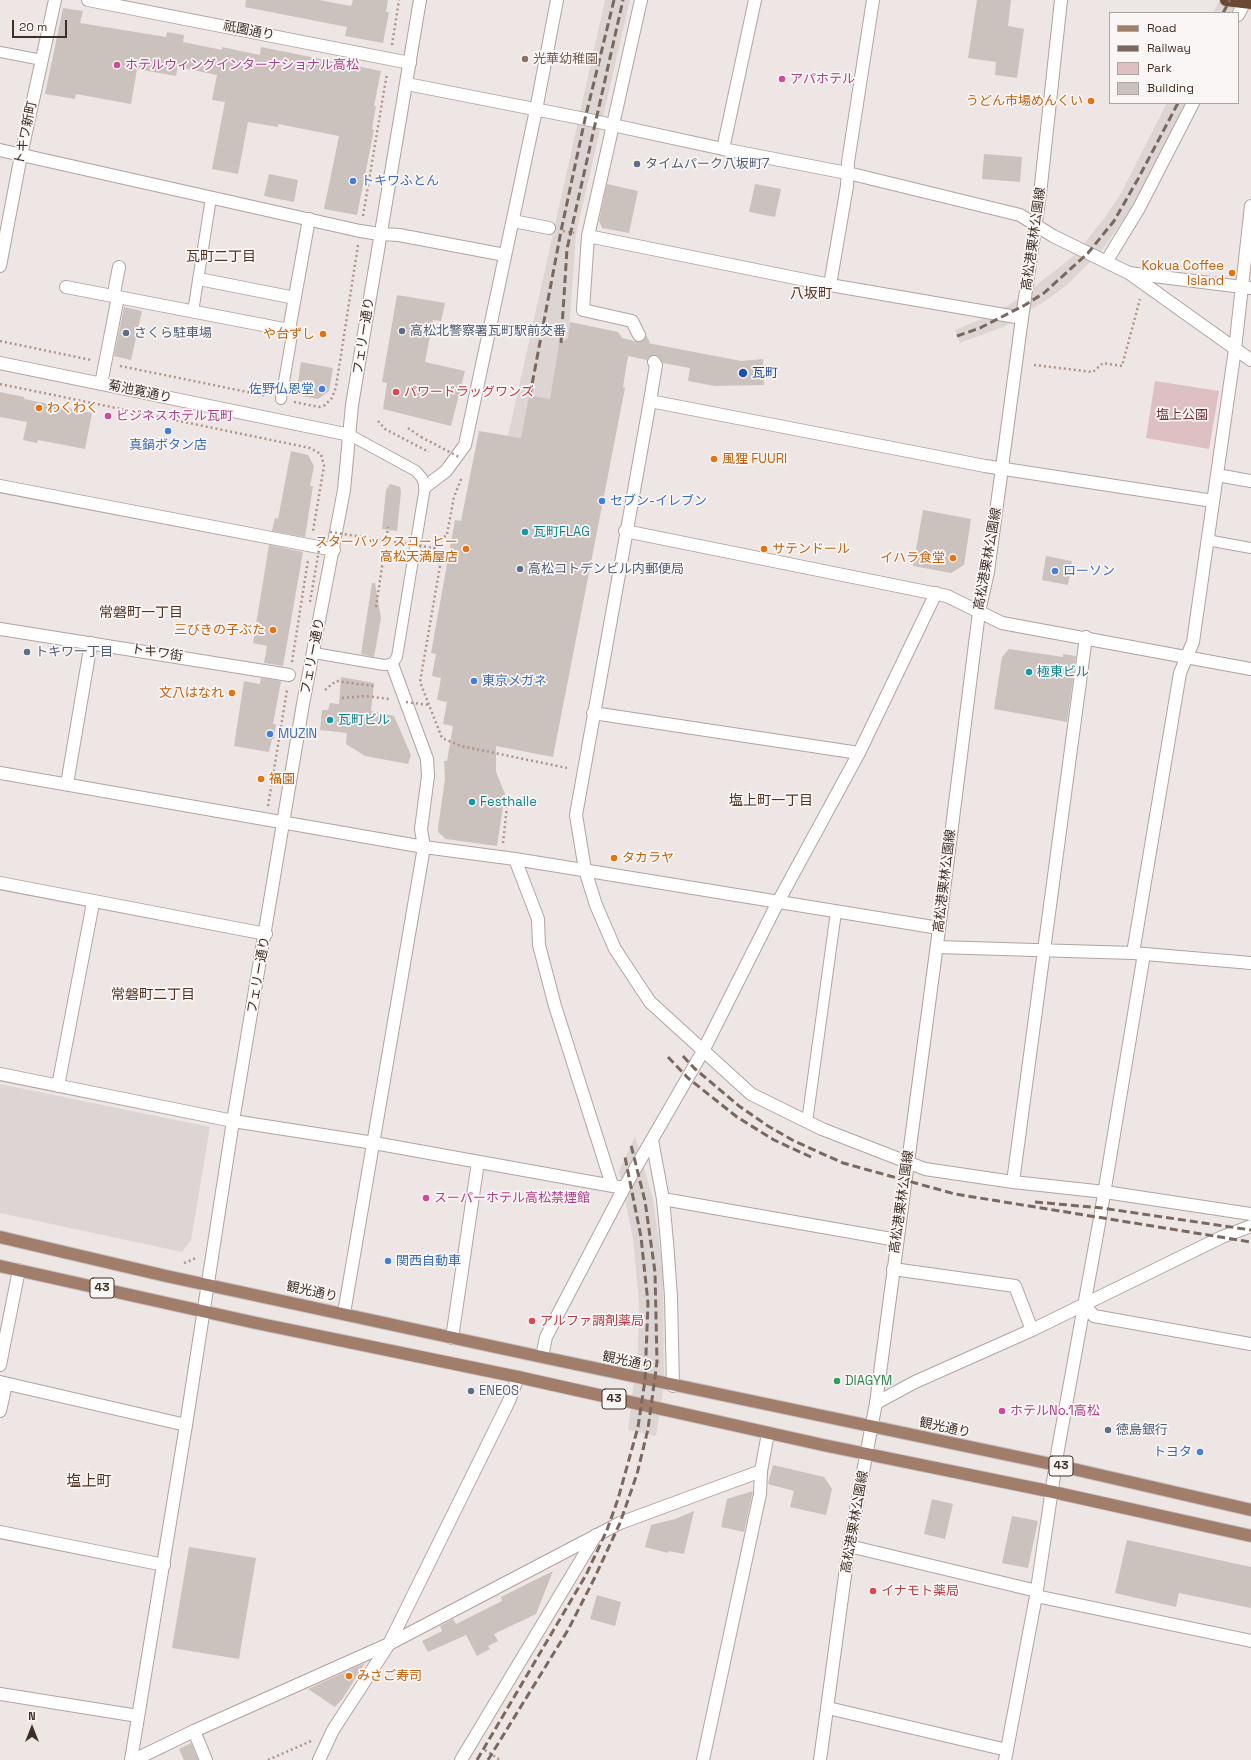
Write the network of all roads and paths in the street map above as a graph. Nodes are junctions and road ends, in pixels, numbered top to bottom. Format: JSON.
{"nodes":[{"id":1,"x":55,"y":0,"type":"edge"},
{"id":2,"x":88,"y":0,"type":"edge"},
{"id":3,"x":420,"y":0,"type":"edge"},
{"id":4,"x":557,"y":0,"type":"edge"},
{"id":5,"x":641,"y":0,"type":"edge"},
{"id":6,"x":755,"y":0,"type":"edge"},
{"id":7,"x":872,"y":0,"type":"edge"},
{"id":8,"x":1061,"y":0,"type":"edge"},
{"id":9,"x":1226,"y":0,"type":"edge"},
{"id":10,"x":1247,"y":2,"type":"edge"},
{"id":11,"x":1239,"y":14,"type":"edge"},
{"id":12,"x":0,"y":52,"type":"edge"},
{"id":13,"x":42,"y":60,"type":"junction"},
{"id":14,"x":410,"y":62,"type":"junction"},
{"id":15,"x":407,"y":84,"type":"junction"},
{"id":16,"x":1192,"y":104,"type":"edge"},
{"id":17,"x":536,"y":110,"type":"junction"},
{"id":18,"x":612,"y":125,"type":"junction"},
{"id":19,"x":723,"y":149,"type":"junction"},
{"id":20,"x":0,"y":150,"type":"edge"},
{"id":21,"x":21,"y":155,"type":"junction"},
{"id":22,"x":848,"y":173,"type":"junction"},
{"id":23,"x":211,"y":198,"type":"junction"},
{"id":24,"x":1251,"y":206,"type":"edge"},
{"id":25,"x":5,"y":211,"type":"edge"},
{"id":26,"x":309,"y":219,"type":"junction"},
{"id":27,"x":513,"y":221,"type":"junction"},
{"id":28,"x":1036,"y":225,"type":"junction"},
{"id":29,"x":549,"y":228,"type":"joint"},
{"id":30,"x":380,"y":234,"type":"junction"},
{"id":31,"x":588,"y":236,"type":"junction"},
{"id":32,"x":505,"y":255,"type":"junction"},
{"id":33,"x":1106,"y":262,"type":"junction"},
{"id":34,"x":0,"y":266,"type":"edge"},
{"id":35,"x":119,"y":267,"type":"dead end"},
{"id":36,"x":1129,"y":274,"type":"junction"},
{"id":37,"x":199,"y":279,"type":"junction"},
{"id":38,"x":830,"y":285,"type":"junction"},
{"id":39,"x":1144,"y":285,"type":"junction"},
{"id":40,"x":66,"y":287,"type":"dead end"},
{"id":41,"x":1246,"y":287,"type":"edge"},
{"id":42,"x":118,"y":297,"type":"junction"},
{"id":43,"x":295,"y":298,"type":"junction"},
{"id":44,"x":193,"y":312,"type":"junction"},
{"id":45,"x":1022,"y":318,"type":"junction"},
{"id":46,"x":289,"y":330,"type":"junction"},
{"id":47,"x":640,"y":335,"type":"tunnel mouth"},
{"id":48,"x":1235,"y":349,"type":"junction"},
{"id":49,"x":1251,"y":360,"type":"edge"},
{"id":50,"x":654,"y":362,"type":"tunnel mouth"},
{"id":51,"x":0,"y":364,"type":"edge"},
{"id":52,"x":1034,"y":365,"type":"dead end"},
{"id":53,"x":0,"y":384,"type":"edge"},
{"id":54,"x":101,"y":384,"type":"junction"},
{"id":55,"x":281,"y":399,"type":"dead end"},
{"id":56,"x":650,"y":401,"type":"junction"},
{"id":57,"x":378,"y":421,"type":"dead end"},
{"id":58,"x":408,"y":428,"type":"dead end"},
{"id":59,"x":350,"y":435,"type":"junction"},
{"id":60,"x":429,"y":452,"type":"dead end"},
{"id":61,"x":468,"y":461,"type":"dead end"},
{"id":62,"x":324,"y":466,"type":"junction"},
{"id":63,"x":1003,"y":468,"type":"junction"},
{"id":64,"x":327,"y":469,"type":"dead end"},
{"id":65,"x":1217,"y":475,"type":"junction"},
{"id":66,"x":462,"y":476,"type":"dead end"},
{"id":67,"x":1251,"y":481,"type":"edge"},
{"id":68,"x":0,"y":486,"type":"edge"},
{"id":69,"x":425,"y":487,"type":"junction"},
{"id":70,"x":1213,"y":501,"type":"junction"},
{"id":71,"x":388,"y":528,"type":"dead end"},
{"id":72,"x":625,"y":531,"type":"junction"},
{"id":73,"x":330,"y":532,"type":"dead end"},
{"id":74,"x":1207,"y":540,"type":"junction"},
{"id":75,"x":386,"y":541,"type":"junction"},
{"id":76,"x":315,"y":544,"type":"junction"},
{"id":77,"x":434,"y":548,"type":"junction"},
{"id":78,"x":1251,"y":548,"type":"edge"},
{"id":79,"x":334,"y":550,"type":"junction"},
{"id":80,"x":936,"y":593,"type":"junction"},
{"id":81,"x":310,"y":602,"type":"dead end"},
{"id":82,"x":376,"y":607,"type":"dead end"},
{"id":83,"x":979,"y":612,"type":"junction"},
{"id":84,"x":0,"y":629,"type":"edge"},
{"id":85,"x":1086,"y":637,"type":"junction"},
{"id":86,"x":91,"y":643,"type":"junction"},
{"id":87,"x":314,"y":653,"type":"junction"},
{"id":88,"x":1186,"y":656,"type":"junction"},
{"id":89,"x":392,"y":664,"type":"junction"},
{"id":90,"x":1251,"y":669,"type":"edge"},
{"id":91,"x":289,"y":675,"type":"junction"},
{"id":92,"x":374,"y":686,"type":"dead end"},
{"id":93,"x":325,"y":690,"type":"dead end"},
{"id":94,"x":342,"y":698,"type":"dead end"},
{"id":95,"x":393,"y":700,"type":"dead end"},
{"id":96,"x":399,"y":701,"type":"dead end"},
{"id":97,"x":429,"y":705,"type":"junction"},
{"id":98,"x":593,"y":713,"type":"junction"},
{"id":99,"x":859,"y":753,"type":"junction"},
{"id":100,"x":568,"y":768,"type":"dead end"},
{"id":101,"x":0,"y":773,"type":"edge"},
{"id":102,"x":67,"y":784,"type":"junction"},
{"id":103,"x":507,"y":806,"type":"dead end"},
{"id":104,"x":266,"y":818,"type":"junction"},
{"id":105,"x":283,"y":822,"type":"junction"},
{"id":106,"x":508,"y":843,"type":"dead end"},
{"id":107,"x":424,"y":847,"type":"junction"},
{"id":108,"x":515,"y":859,"type":"junction"},
{"id":109,"x":585,"y":870,"type":"junction"},
{"id":110,"x":0,"y":883,"type":"edge"},
{"id":111,"x":778,"y":902,"type":"junction"},
{"id":112,"x":93,"y":903,"type":"junction"},
{"id":113,"x":836,"y":912,"type":"junction"},
{"id":114,"x":939,"y":928,"type":"junction"},
{"id":115,"x":266,"y":934,"type":"junction"},
{"id":116,"x":937,"y":947,"type":"junction"},
{"id":117,"x":1042,"y":949,"type":"junction"},
{"id":118,"x":1139,"y":953,"type":"junction"},
{"id":119,"x":1251,"y":963,"type":"edge"},
{"id":120,"x":703,"y":1051,"type":"junction"},
{"id":121,"x":0,"y":1074,"type":"edge"},
{"id":122,"x":58,"y":1086,"type":"junction"},
{"id":123,"x":233,"y":1121,"type":"junction"},
{"id":124,"x":807,"y":1122,"type":"junction"},
{"id":125,"x":652,"y":1140,"type":"junction"},
{"id":126,"x":374,"y":1143,"type":"junction"},
{"id":127,"x":907,"y":1161,"type":"junction"},
{"id":128,"x":478,"y":1162,"type":"junction"},
{"id":129,"x":1012,"y":1182,"type":"junction"},
{"id":130,"x":618,"y":1186,"type":"junction"},
{"id":131,"x":1105,"y":1192,"type":"junction"},
{"id":132,"x":663,"y":1199,"type":"junction"},
{"id":133,"x":1251,"y":1214,"type":"edge"},
{"id":134,"x":1251,"y":1226,"type":"edge"},
{"id":135,"x":0,"y":1237,"type":"edge"},
{"id":136,"x":897,"y":1240,"type":"junction"},
{"id":137,"x":198,"y":1253,"type":"dead end"},
{"id":138,"x":180,"y":1263,"type":"dead end"},
{"id":139,"x":0,"y":1266,"type":"edge"},
{"id":140,"x":893,"y":1268,"type":"junction"},
{"id":141,"x":19,"y":1270,"type":"junction"},
{"id":142,"x":208,"y":1284,"type":"junction"},
{"id":143,"x":1084,"y":1305,"type":"junction"},
{"id":144,"x":203,"y":1311,"type":"junction"},
{"id":145,"x":344,"y":1314,"type":"junction"},
{"id":146,"x":1032,"y":1330,"type":"junction"},
{"id":147,"x":452,"y":1338,"type":"junction"},
{"id":148,"x":1251,"y":1344,"type":"edge"},
{"id":149,"x":542,"y":1358,"type":"junction"},
{"id":150,"x":0,"y":1364,"type":"edge"},
{"id":151,"x":518,"y":1377,"type":"junction"},
{"id":152,"x":3,"y":1383,"type":"edge"},
{"id":153,"x":673,"y":1386,"type":"junction"},
{"id":154,"x":876,"y":1403,"type":"junction"},
{"id":155,"x":0,"y":1411,"type":"edge"},
{"id":156,"x":186,"y":1425,"type":"junction"},
{"id":157,"x":871,"y":1427,"type":"junction"},
{"id":158,"x":768,"y":1433,"type":"junction"},
{"id":159,"x":866,"y":1453,"type":"junction"},
{"id":160,"x":1056,"y":1465,"type":"junction"},
{"id":161,"x":761,"y":1471,"type":"junction"},
{"id":162,"x":1053,"y":1492,"type":"junction"},
{"id":163,"x":1251,"y":1510,"type":"edge"},
{"id":164,"x":0,"y":1532,"type":"edge"},
{"id":165,"x":596,"y":1535,"type":"junction"},
{"id":166,"x":1251,"y":1536,"type":"edge"},
{"id":167,"x":849,"y":1546,"type":"junction"},
{"id":168,"x":164,"y":1565,"type":"junction"},
{"id":169,"x":1037,"y":1593,"type":"junction"},
{"id":170,"x":1251,"y":1641,"type":"edge"},
{"id":171,"x":389,"y":1644,"type":"junction"},
{"id":172,"x":0,"y":1694,"type":"edge"},
{"id":173,"x":828,"y":1708,"type":"junction"},
{"id":174,"x":138,"y":1716,"type":"junction"},
{"id":175,"x":333,"y":1730,"type":"junction"},
{"id":176,"x":194,"y":1731,"type":"junction"},
{"id":177,"x":1006,"y":1755,"type":"edge"},
{"id":178,"x":131,"y":1760,"type":"edge"},
{"id":179,"x":134,"y":1760,"type":"edge"},
{"id":180,"x":206,"y":1760,"type":"edge"},
{"id":181,"x":268,"y":1760,"type":"edge"},
{"id":182,"x":319,"y":1760,"type":"edge"},
{"id":183,"x":461,"y":1760,"type":"edge"},
{"id":184,"x":703,"y":1760,"type":"edge"},
{"id":185,"x":820,"y":1760,"type":"edge"}],
"edges":[{"from":1,"to":13,"type":"street","name":"トキワ新町"},
{"from":2,"to":14,"type":"street","name":"祇園通り"},
{"from":3,"to":14,"type":"street","name":"フェリー通り"},
{"from":4,"to":17,"type":"street"},
{"from":5,"to":18,"type":"street"},
{"from":6,"to":19,"type":"street"},
{"from":7,"to":22,"type":"street"},
{"from":8,"to":28,"type":"street","name":"高松港栗林公園線"},
{"from":9,"to":10,"type":"highway"},
{"from":10,"to":11,"type":"street"},
{"from":12,"to":13,"type":"lane"},
{"from":13,"to":21,"type":"street","name":"トキワ新町"},
{"from":14,"to":15,"type":"street","name":"フェリー通り"},
{"from":15,"to":17,"type":"street"},
{"from":15,"to":30,"type":"street","name":"フェリー通り"},
{"from":16,"to":33,"type":"street"},
{"from":17,"to":18,"type":"street"},
{"from":17,"to":27,"type":"street"},
{"from":18,"to":19,"type":"street"},
{"from":18,"to":31,"type":"street"},
{"from":19,"to":22,"type":"street"},
{"from":20,"to":21,"type":"street"},
{"from":21,"to":23,"type":"street"},
{"from":21,"to":25,"type":"street","name":"トキワ新町"},
{"from":22,"to":28,"type":"street"},
{"from":22,"to":38,"type":"street"},
{"from":23,"to":26,"type":"street"},
{"from":23,"to":37,"type":"lane"},
{"from":24,"to":41,"type":"street"},
{"from":25,"to":34,"type":"street","name":"トキワ新町"},
{"from":26,"to":30,"type":"street"},
{"from":26,"to":43,"type":"street"},
{"from":27,"to":29,"type":"street"},
{"from":27,"to":32,"type":"street"},
{"from":28,"to":33,"type":"street"},
{"from":28,"to":45,"type":"street","name":"高松港栗林公園線"},
{"from":29,"to":31,"type":"path"},
{"from":30,"to":32,"type":"street"},
{"from":30,"to":59,"type":"street","name":"フェリー通り"},
{"from":31,"to":38,"type":"street"},
{"from":31,"to":47,"type":"street"},
{"from":32,"to":69,"type":"street"},
{"from":33,"to":36,"type":"street"},
{"from":35,"to":42,"type":"street"},
{"from":36,"to":39,"type":"street"},
{"from":36,"to":41,"type":"street"},
{"from":37,"to":43,"type":"street"},
{"from":37,"to":44,"type":"lane"},
{"from":38,"to":45,"type":"street"},
{"from":39,"to":48,"type":"street"},
{"from":39,"to":52,"type":"path"},
{"from":40,"to":42,"type":"street"},
{"from":41,"to":48,"type":"street"},
{"from":42,"to":44,"type":"street"},
{"from":42,"to":54,"type":"street"},
{"from":43,"to":46,"type":"street"},
{"from":44,"to":46,"type":"street"},
{"from":45,"to":63,"type":"street","name":"高松港栗林公園線"},
{"from":46,"to":55,"type":"lane"},
{"from":48,"to":49,"type":"street"},
{"from":48,"to":65,"type":"street"},
{"from":50,"to":56,"type":"street"},
{"from":51,"to":54,"type":"street","name":"菊池寛通り"},
{"from":53,"to":62,"type":"path"},
{"from":54,"to":59,"type":"street","name":"菊池寛通り"},
{"from":56,"to":63,"type":"street"},
{"from":56,"to":72,"type":"street"},
{"from":57,"to":60,"type":"path"},
{"from":58,"to":61,"type":"path","bridge":true},
{"from":59,"to":69,"type":"lane"},
{"from":59,"to":79,"type":"street","name":"フェリー通り"},
{"from":62,"to":64,"type":"path"},
{"from":62,"to":76,"type":"path"},
{"from":63,"to":70,"type":"street"},
{"from":63,"to":83,"type":"street","name":"高松港栗林公園線"},
{"from":65,"to":67,"type":"street"},
{"from":65,"to":70,"type":"street"},
{"from":66,"to":77,"type":"path","bridge":true},
{"from":68,"to":76,"type":"street"},
{"from":69,"to":89,"type":"lane"},
{"from":70,"to":74,"type":"street"},
{"from":71,"to":75,"type":"path"},
{"from":72,"to":80,"type":"street"},
{"from":72,"to":98,"type":"street"},
{"from":73,"to":75,"type":"path","bridge":true},
{"from":74,"to":78,"type":"lane"},
{"from":74,"to":88,"type":"street"},
{"from":75,"to":77,"type":"path","bridge":true},
{"from":75,"to":82,"type":"path"},
{"from":76,"to":79,"type":"street"},
{"from":76,"to":81,"type":"path","bridge":true},
{"from":76,"to":91,"type":"path"},
{"from":77,"to":97,"type":"path","bridge":true},
{"from":79,"to":87,"type":"street","name":"フェリー通り"},
{"from":80,"to":83,"type":"street"},
{"from":80,"to":99,"type":"street"},
{"from":83,"to":85,"type":"street"},
{"from":83,"to":114,"type":"street","name":"高松港栗林公園線"},
{"from":84,"to":86,"type":"street","name":"トキワ街"},
{"from":85,"to":88,"type":"street"},
{"from":85,"to":117,"type":"street"},
{"from":86,"to":91,"type":"street","name":"トキワ街"},
{"from":86,"to":102,"type":"street"},
{"from":87,"to":89,"type":"lane"},
{"from":87,"to":105,"type":"street","name":"フェリー通り"},
{"from":88,"to":90,"type":"street"},
{"from":88,"to":118,"type":"street"},
{"from":89,"to":107,"type":"street"},
{"from":91,"to":104,"type":"path"},
{"from":92,"to":93,"type":"path"},
{"from":94,"to":95,"type":"path"},
{"from":96,"to":97,"type":"path","bridge":true},
{"from":97,"to":100,"type":"path","bridge":true},
{"from":98,"to":99,"type":"street"},
{"from":98,"to":109,"type":"street"},
{"from":99,"to":111,"type":"street"},
{"from":101,"to":102,"type":"street"},
{"from":102,"to":104,"type":"street"},
{"from":103,"to":106,"type":"path"},
{"from":104,"to":105,"type":"street"},
{"from":105,"to":107,"type":"street"},
{"from":105,"to":115,"type":"street","name":"フェリー通り"},
{"from":107,"to":108,"type":"street"},
{"from":107,"to":126,"type":"street"},
{"from":108,"to":109,"type":"street"},
{"from":108,"to":130,"type":"street"},
{"from":109,"to":111,"type":"street"},
{"from":109,"to":120,"type":"street"},
{"from":110,"to":112,"type":"street"},
{"from":111,"to":113,"type":"street"},
{"from":111,"to":120,"type":"street"},
{"from":112,"to":115,"type":"street"},
{"from":112,"to":122,"type":"street"},
{"from":113,"to":114,"type":"street"},
{"from":113,"to":124,"type":"lane"},
{"from":114,"to":116,"type":"street","name":"高松港栗林公園線"},
{"from":115,"to":123,"type":"street","name":"フェリー通り"},
{"from":116,"to":117,"type":"street"},
{"from":116,"to":127,"type":"street","name":"高松港栗林公園線"},
{"from":117,"to":118,"type":"street"},
{"from":117,"to":129,"type":"street"},
{"from":118,"to":119,"type":"street"},
{"from":118,"to":131,"type":"street"},
{"from":120,"to":124,"type":"street"},
{"from":120,"to":125,"type":"street"},
{"from":121,"to":122,"type":"street"},
{"from":122,"to":123,"type":"street"},
{"from":123,"to":126,"type":"street"},
{"from":123,"to":142,"type":"street","name":"フェリー通り"},
{"from":124,"to":127,"type":"street"},
{"from":125,"to":130,"type":"street"},
{"from":125,"to":132,"type":"street"},
{"from":126,"to":128,"type":"street"},
{"from":126,"to":145,"type":"street"},
{"from":127,"to":129,"type":"street"},
{"from":127,"to":136,"type":"street","name":"高松港栗林公園線"},
{"from":128,"to":130,"type":"street"},
{"from":128,"to":147,"type":"street"},
{"from":129,"to":131,"type":"street"},
{"from":130,"to":149,"type":"street"},
{"from":131,"to":133,"type":"street"},
{"from":131,"to":143,"type":"street"},
{"from":132,"to":136,"type":"street"},
{"from":132,"to":153,"type":"street"},
{"from":134,"to":143,"type":"street"},
{"from":135,"to":142,"type":"main road","name":"観光通り","number":"43"},
{"from":136,"to":140,"type":"street","name":"高松港栗林公園線"},
{"from":137,"to":138,"type":"path"},
{"from":139,"to":141,"type":"main road","number":"43"},
{"from":140,"to":146,"type":"street"},
{"from":140,"to":154,"type":"street","name":"高松港栗林公園線"},
{"from":141,"to":144,"type":"main road","number":"43"},
{"from":141,"to":150,"type":"street"},
{"from":142,"to":144,"type":"street","name":"フェリー通り"},
{"from":142,"to":145,"type":"main road","name":"観光通り","number":"43"},
{"from":143,"to":146,"type":"street"},
{"from":143,"to":148,"type":"street"},
{"from":143,"to":160,"type":"street"},
{"from":144,"to":151,"type":"main road","number":"43"},
{"from":144,"to":156,"type":"street","name":"フェリー通り"},
{"from":145,"to":147,"type":"main road","name":"観光通り","number":"43"},
{"from":146,"to":154,"type":"street"},
{"from":147,"to":149,"type":"main road","name":"観光通り","number":"43"},
{"from":149,"to":153,"type":"main road","name":"観光通り","number":"43"},
{"from":151,"to":158,"type":"main road","number":"43"},
{"from":151,"to":171,"type":"street"},
{"from":152,"to":155,"type":"street"},
{"from":152,"to":156,"type":"street"},
{"from":153,"to":157,"type":"main road","name":"観光通り","number":"43"},
{"from":154,"to":157,"type":"street","name":"高松港栗林公園線"},
{"from":156,"to":168,"type":"street","name":"フェリー通り"},
{"from":157,"to":159,"type":"street","name":"高松港栗林公園線"},
{"from":157,"to":160,"type":"main road","name":"観光通り","number":"43"},
{"from":158,"to":159,"type":"main road","number":"43"},
{"from":158,"to":161,"type":"street"},
{"from":159,"to":162,"type":"main road","number":"43"},
{"from":159,"to":167,"type":"street","name":"高松港栗林公園線"},
{"from":160,"to":162,"type":"street"},
{"from":160,"to":163,"type":"main road","name":"観光通り","number":"43"},
{"from":161,"to":165,"type":"street"},
{"from":161,"to":184,"type":"street"},
{"from":162,"to":166,"type":"main road","number":"43"},
{"from":162,"to":169,"type":"street"},
{"from":164,"to":168,"type":"street"},
{"from":165,"to":171,"type":"street"},
{"from":165,"to":183,"type":"street"},
{"from":167,"to":169,"type":"street"},
{"from":167,"to":173,"type":"street","name":"高松港栗林公園線"},
{"from":168,"to":174,"type":"street","name":"フェリー通り"},
{"from":169,"to":170,"type":"street"},
{"from":169,"to":177,"type":"street"},
{"from":171,"to":175,"type":"street"},
{"from":171,"to":176,"type":"street"},
{"from":172,"to":174,"type":"street"},
{"from":173,"to":177,"type":"street"},
{"from":173,"to":185,"type":"street","name":"高松港栗林公園線"},
{"from":174,"to":178,"type":"street","name":"フェリー通り"},
{"from":175,"to":181,"type":"path"},
{"from":175,"to":182,"type":"street"},
{"from":176,"to":179,"type":"street"},
{"from":176,"to":180,"type":"street"}]}
